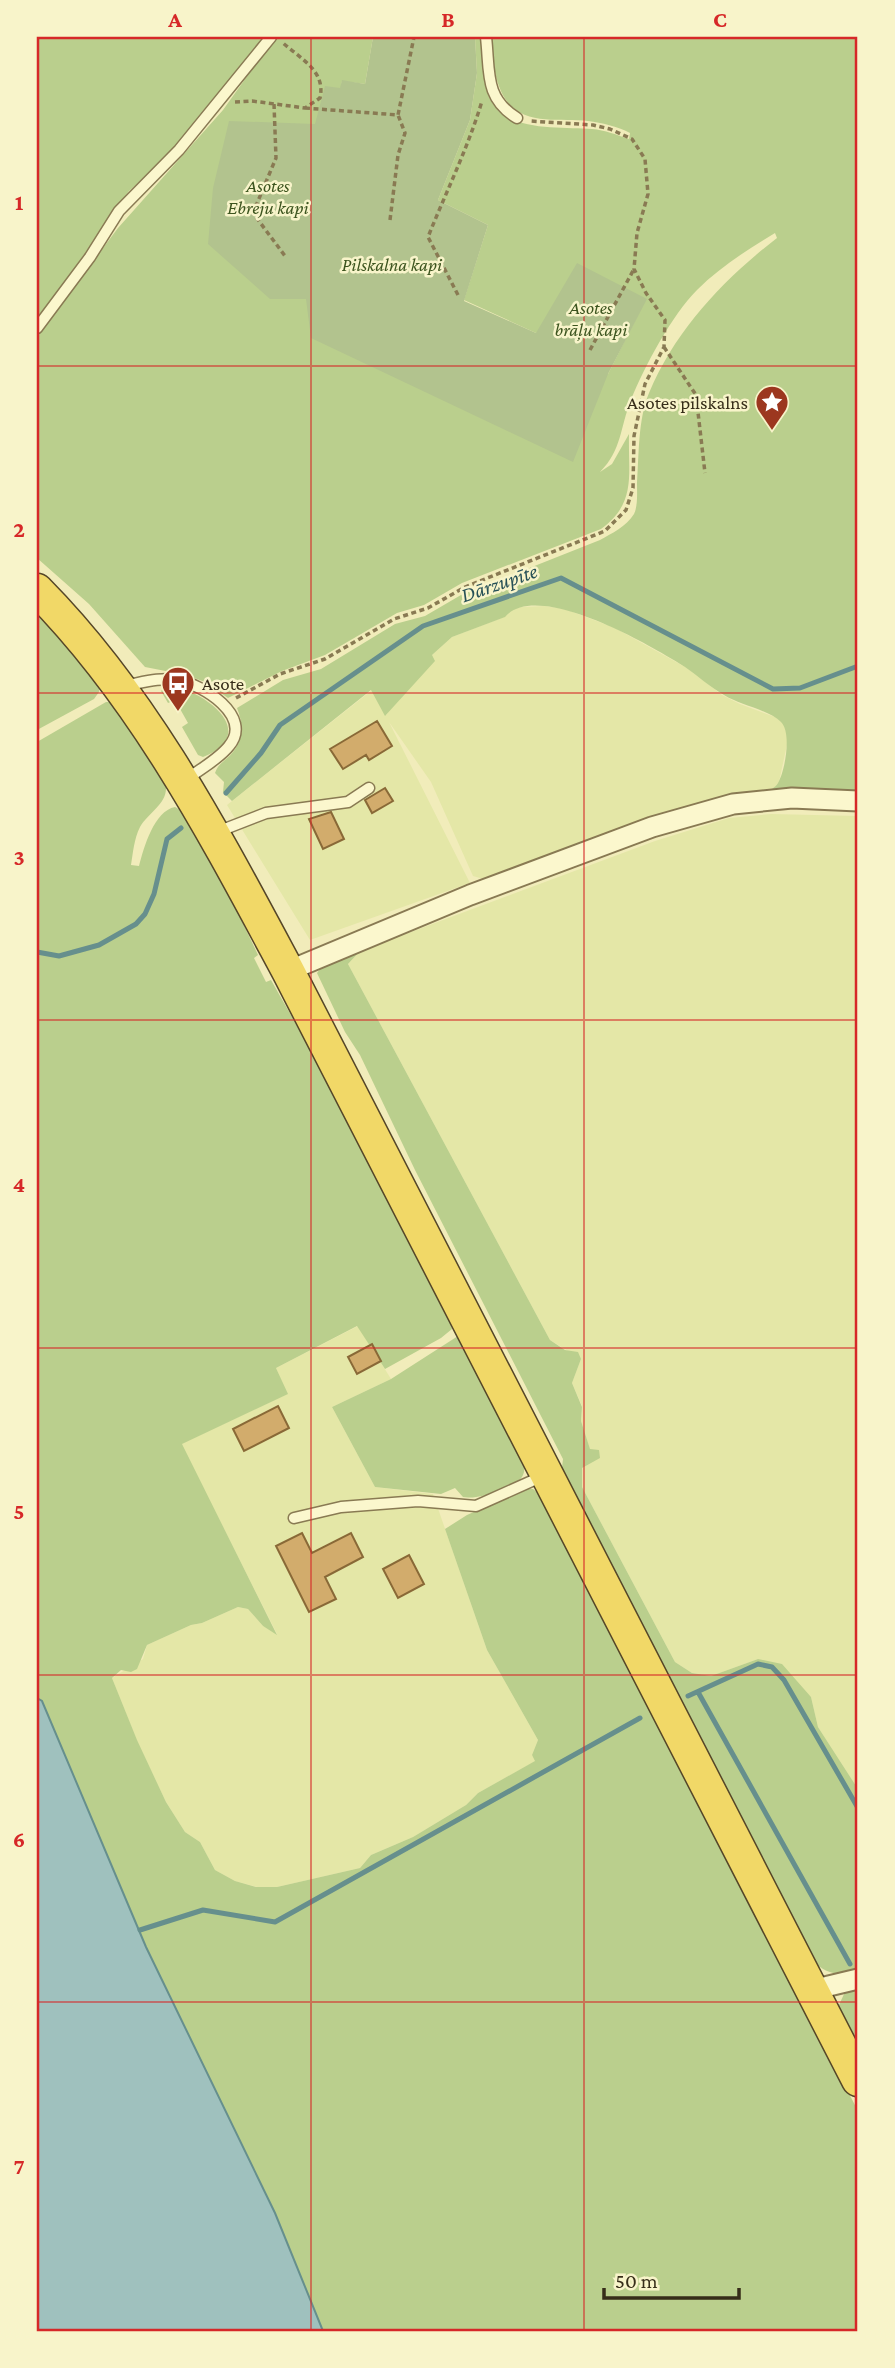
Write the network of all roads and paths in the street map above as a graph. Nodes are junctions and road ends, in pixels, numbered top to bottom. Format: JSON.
{"nodes":[{"id":1,"x":273,"y":37,"type":"edge"},
{"id":2,"x":414,"y":37,"type":"edge"},
{"id":3,"x":486,"y":37,"type":"edge"},
{"id":4,"x":489,"y":78,"type":"junction"},
{"id":5,"x":219,"y":103,"type":"junction"},
{"id":6,"x":274,"y":104,"type":"junction"},
{"id":7,"x":305,"y":108,"type":"junction"},
{"id":8,"x":398,"y":115,"type":"junction"},
{"id":9,"x":517,"y":118,"type":"joint"},
{"id":10,"x":390,"y":220,"type":"dead end"},
{"id":11,"x":285,"y":256,"type":"dead end"},
{"id":12,"x":634,"y":269,"type":"junction"},
{"id":13,"x":458,"y":295,"type":"dead end"},
{"id":14,"x":37,"y":328,"type":"edge"},
{"id":15,"x":602,"y":328,"type":"junction"},
{"id":16,"x":612,"y":333,"type":"dead end"},
{"id":17,"x":664,"y":347,"type":"junction"},
{"id":18,"x":590,"y":350,"type":"dead end"},
{"id":19,"x":705,"y":473,"type":"dead end"},
{"id":20,"x":37,"y":590,"type":"edge"},
{"id":21,"x":121,"y":687,"type":"junction"},
{"id":22,"x":223,"y":705,"type":"junction"},
{"id":23,"x":183,"y":782,"type":"junction"},
{"id":24,"x":369,"y":789,"type":"dead end"},
{"id":25,"x":858,"y":801,"type":"edge"},
{"id":26,"x":213,"y":834,"type":"junction"},
{"id":27,"x":288,"y":971,"type":"junction"},
{"id":28,"x":547,"y":1474,"type":"junction"},
{"id":29,"x":294,"y":1518,"type":"dead end"},
{"id":30,"x":858,"y":1979,"type":"edge"},
{"id":31,"x":812,"y":1990,"type":"junction"},
{"id":32,"x":858,"y":2080,"type":"edge"}],
"edges":[{"from":1,"to":5,"type":"lane"},
{"from":1,"to":7,"type":"path"},
{"from":2,"to":8,"type":"path"},
{"from":3,"to":4,"type":"lane"},
{"from":4,"to":9,"type":"lane"},
{"from":4,"to":13,"type":"path"},
{"from":5,"to":6,"type":"path"},
{"from":5,"to":14,"type":"lane"},
{"from":6,"to":7,"type":"path"},
{"from":6,"to":11,"type":"path"},
{"from":7,"to":8,"type":"path"},
{"from":8,"to":10,"type":"path"},
{"from":9,"to":12,"type":"path"},
{"from":12,"to":15,"type":"path"},
{"from":12,"to":17,"type":"path"},
{"from":15,"to":16,"type":"path"},
{"from":15,"to":18,"type":"path"},
{"from":17,"to":19,"type":"path"},
{"from":17,"to":22,"type":"path"},
{"from":20,"to":21,"type":"highway"},
{"from":21,"to":22,"type":"lane"},
{"from":21,"to":23,"type":"highway"},
{"from":22,"to":23,"type":"lane"},
{"from":23,"to":26,"type":"highway"},
{"from":24,"to":26,"type":"lane"},
{"from":25,"to":27,"type":"street"},
{"from":26,"to":27,"type":"highway"},
{"from":27,"to":28,"type":"highway"},
{"from":28,"to":29,"type":"lane"},
{"from":28,"to":31,"type":"highway"},
{"from":30,"to":31,"type":"street"},
{"from":31,"to":32,"type":"highway"}]}
